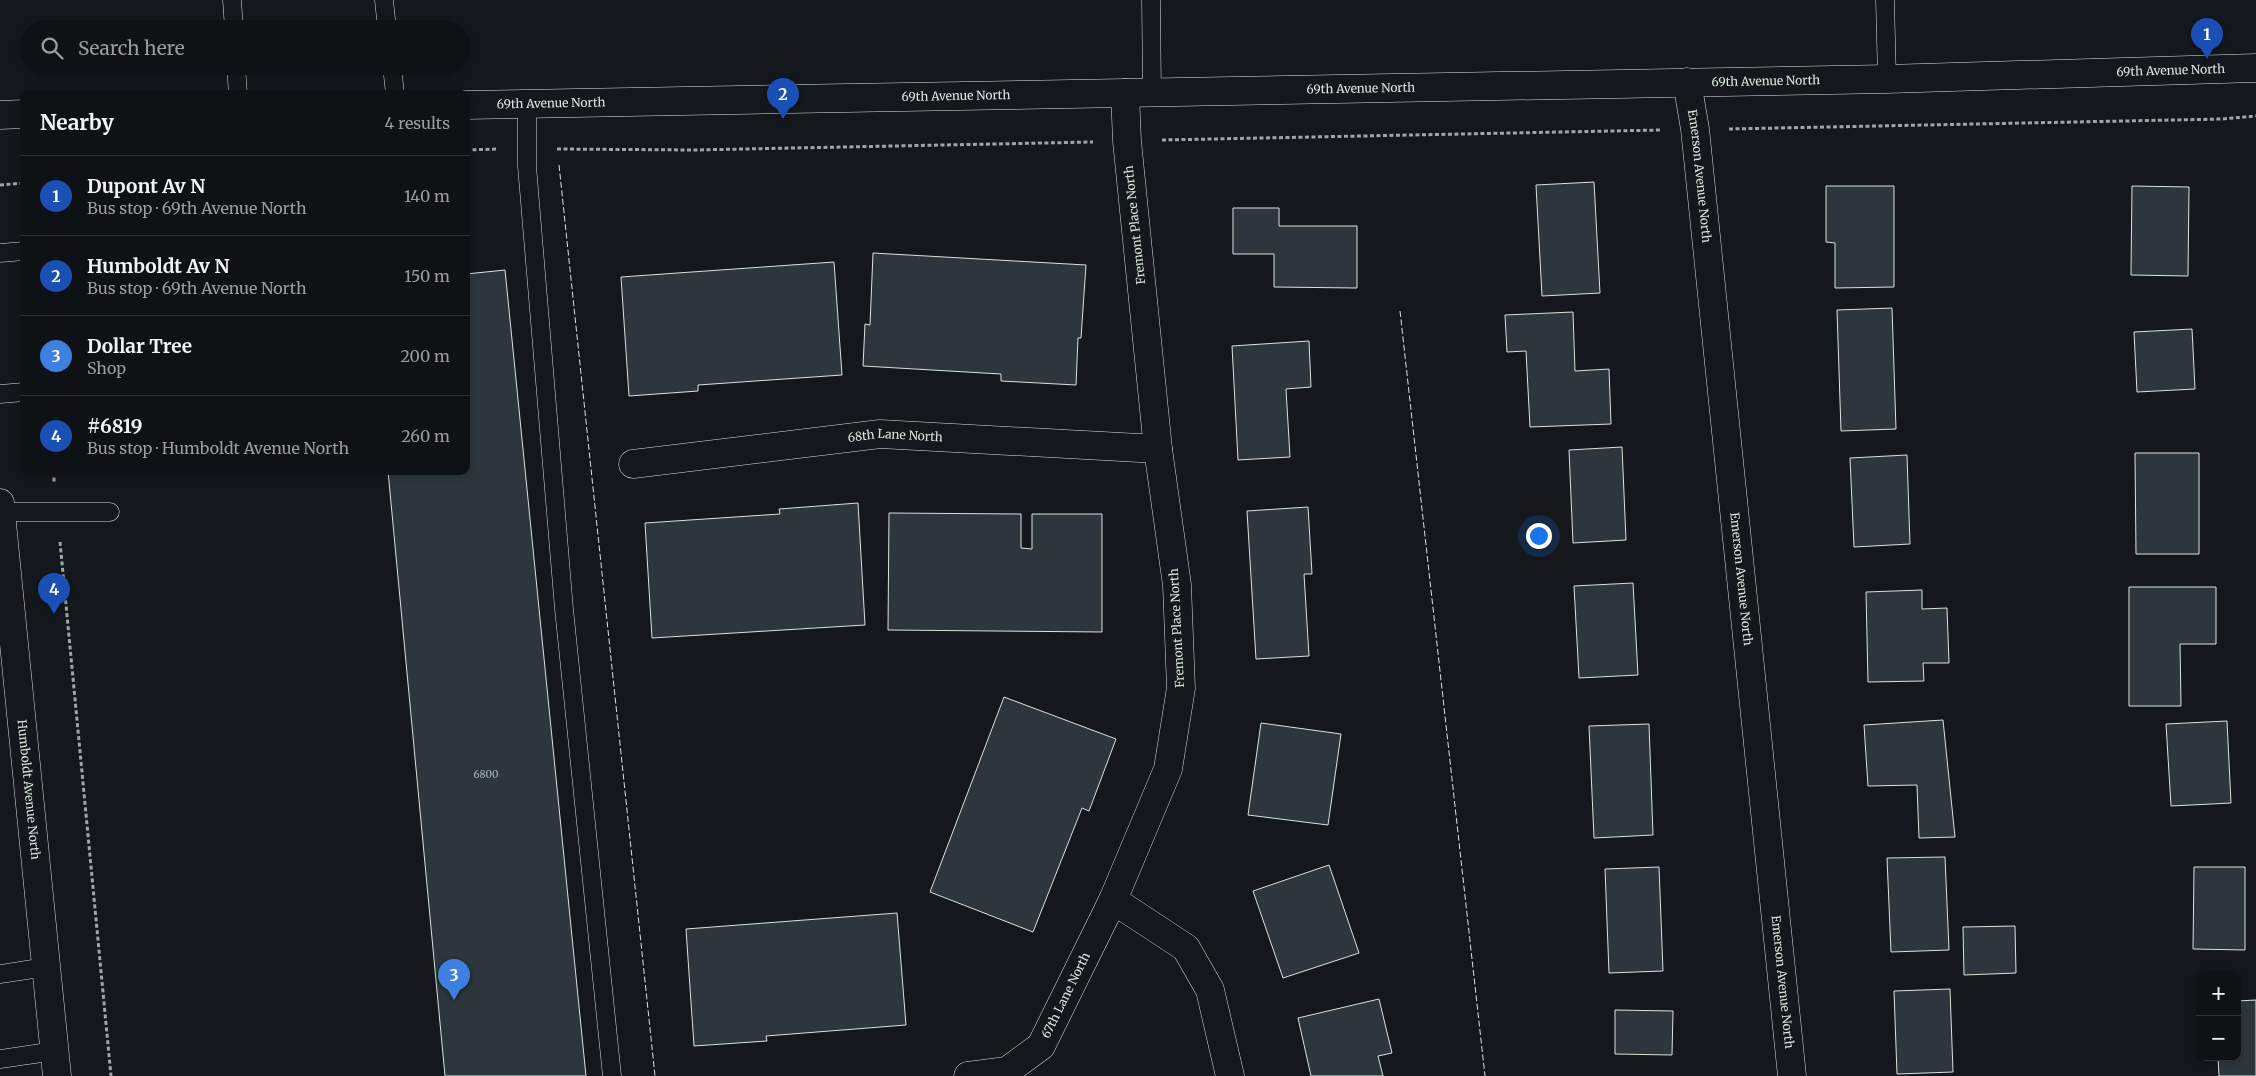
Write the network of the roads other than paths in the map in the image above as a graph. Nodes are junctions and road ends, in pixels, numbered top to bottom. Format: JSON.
{"nodes":[{"id":1,"x":232,"y":0,"type":"edge"},
{"id":2,"x":1151,"y":0,"type":"edge"},
{"id":3,"x":1885,"y":0,"type":"edge"},
{"id":4,"x":385,"y":1,"type":"edge"},
{"id":5,"x":233,"y":20,"type":"edge"},
{"id":6,"x":386,"y":20,"type":"edge"},
{"id":7,"x":2256,"y":68,"type":"edge"},
{"id":8,"x":237,"y":75,"type":"edge"},
{"id":9,"x":393,"y":75,"type":"edge"},
{"id":10,"x":1887,"y":79,"type":"junction"},
{"id":11,"x":1687,"y":82,"type":"junction"},
{"id":12,"x":238,"y":90,"type":"edge"},
{"id":13,"x":395,"y":90,"type":"edge"},
{"id":14,"x":1152,"y":92,"type":"junction"},
{"id":15,"x":1125,"y":93,"type":"junction"},
{"id":16,"x":527,"y":104,"type":"junction"},
{"id":17,"x":470,"y":106,"type":"edge"},
{"id":18,"x":20,"y":114,"type":"edge"},
{"id":19,"x":0,"y":115,"type":"edge"},
{"id":20,"x":20,"y":251,"type":"edge"},
{"id":21,"x":0,"y":253,"type":"edge"},
{"id":22,"x":20,"y":392,"type":"edge"},
{"id":23,"x":0,"y":394,"type":"edge"},
{"id":24,"x":1158,"y":449,"type":"junction"},
{"id":25,"x":633,"y":464,"type":"dead end"},
{"id":26,"x":0,"y":508,"type":"edge"},
{"id":27,"x":110,"y":512,"type":"dead end"},
{"id":28,"x":2,"y":547,"type":"edge"},
{"id":29,"x":1113,"y":900,"type":"junction"},
{"id":30,"x":46,"y":967,"type":"junction"},
{"id":31,"x":0,"y":974,"type":"edge"},
{"id":32,"x":0,"y":1058,"type":"edge"},
{"id":33,"x":56,"y":1064,"type":"edge"},
{"id":34,"x":612,"y":1076,"type":"edge"},
{"id":35,"x":968,"y":1076,"type":"edge"},
{"id":36,"x":1230,"y":1076,"type":"edge"},
{"id":37,"x":1792,"y":1076,"type":"edge"}],
"edges":[{"from":1,"to":5,"type":"lane"},
{"from":2,"to":14,"type":"lane"},
{"from":3,"to":10,"type":"lane"},
{"from":4,"to":6,"type":"lane"},
{"from":7,"to":10,"type":"street","name":"69th Avenue North"},
{"from":8,"to":12,"type":"lane"},
{"from":9,"to":13,"type":"lane"},
{"from":10,"to":11,"type":"street","name":"69th Avenue North"},
{"from":11,"to":14,"type":"street","name":"69th Avenue North"},
{"from":11,"to":37,"type":"street","name":"Emerson Avenue North"},
{"from":14,"to":15,"type":"street","name":"69th Avenue North"},
{"from":15,"to":16,"type":"street","name":"69th Avenue North"},
{"from":15,"to":24,"type":"street","name":"Fremont Place North"},
{"from":16,"to":17,"type":"street","name":"69th Avenue North"},
{"from":16,"to":34,"type":"lane"},
{"from":18,"to":19,"type":"street"},
{"from":20,"to":21,"type":"lane"},
{"from":22,"to":23,"type":"lane"},
{"from":24,"to":25,"type":"street","name":"68th Lane North"},
{"from":24,"to":29,"type":"street","name":"Fremont Place North"},
{"from":26,"to":27,"type":"lane"},
{"from":26,"to":28,"type":"street","name":"Humboldt Avenue North"},
{"from":28,"to":30,"type":"street","name":"Humboldt Avenue North"},
{"from":29,"to":35,"type":"street","name":"67th Lane North"},
{"from":29,"to":36,"type":"street"},
{"from":30,"to":31,"type":"lane"},
{"from":30,"to":33,"type":"street","name":"Humboldt Avenue North"},
{"from":32,"to":33,"type":"lane"}]}
